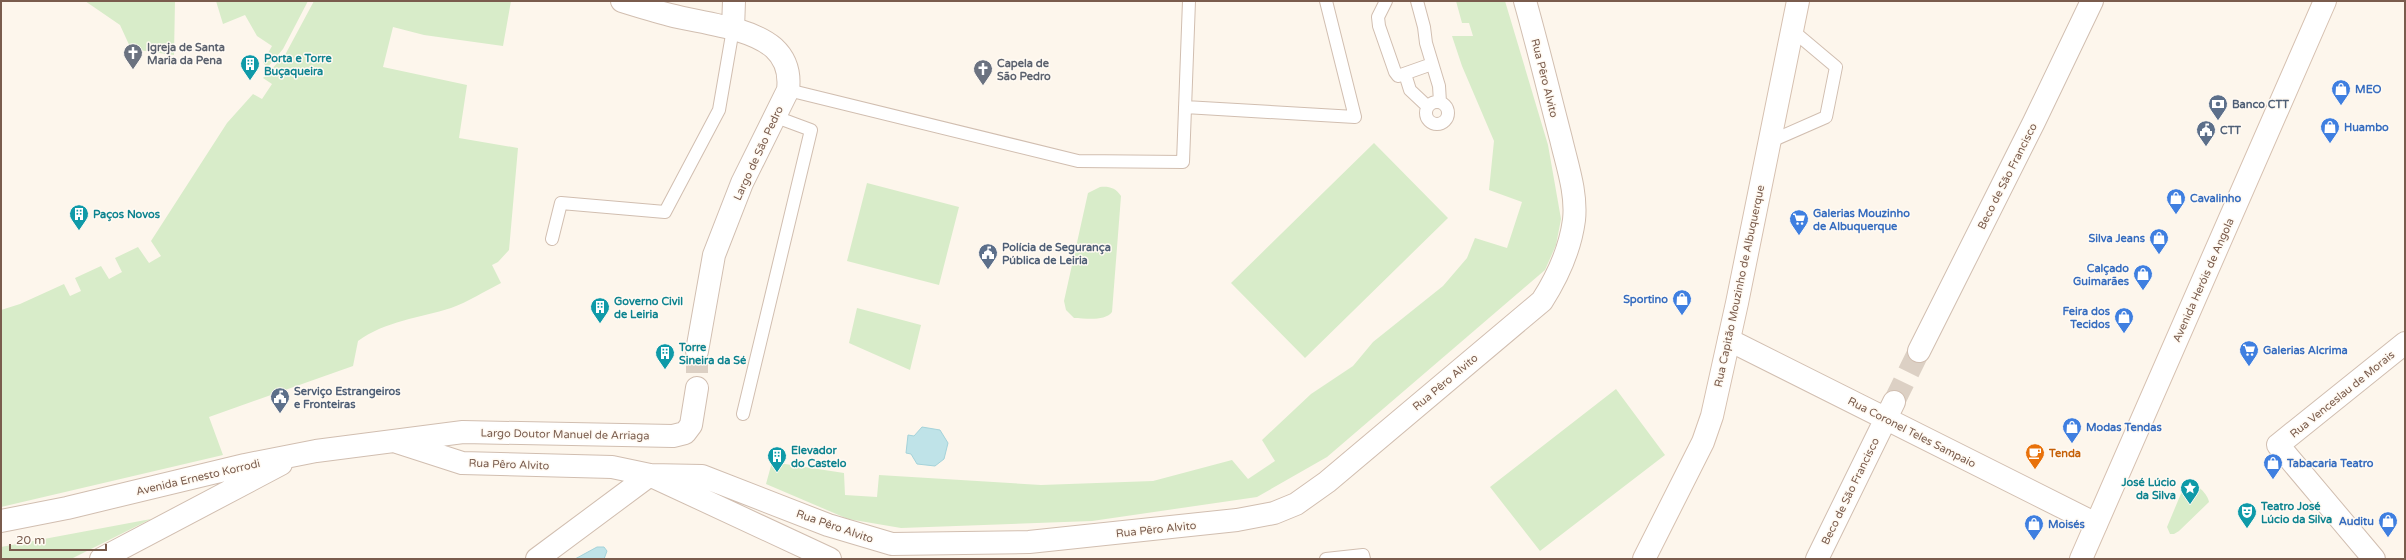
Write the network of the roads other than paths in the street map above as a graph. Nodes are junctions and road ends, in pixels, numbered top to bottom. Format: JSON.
{"nodes":[{"id":1,"x":622,"y":1,"type":"edge"},
{"id":2,"x":734,"y":1,"type":"edge"},
{"id":3,"x":1189,"y":1,"type":"edge"},
{"id":4,"x":1326,"y":1,"type":"edge"},
{"id":5,"x":1386,"y":1,"type":"edge"},
{"id":6,"x":1416,"y":1,"type":"edge"},
{"id":7,"x":1525,"y":1,"type":"edge"},
{"id":8,"x":1798,"y":1,"type":"edge"},
{"id":9,"x":2092,"y":1,"type":"edge"},
{"id":10,"x":2325,"y":1,"type":"edge"},
{"id":11,"x":733,"y":29,"type":"junction"},
{"id":12,"x":1792,"y":30,"type":"junction"},
{"id":13,"x":1432,"y":64,"type":"junction"},
{"id":14,"x":1405,"y":74,"type":"junction"},
{"id":15,"x":788,"y":90,"type":"junction"},
{"id":16,"x":1440,"y":102,"type":"junction"},
{"id":17,"x":1427,"y":106,"type":"junction"},
{"id":18,"x":1185,"y":107,"type":"junction"},
{"id":19,"x":776,"y":117,"type":"junction"},
{"id":20,"x":1769,"y":142,"type":"junction"},
{"id":21,"x":552,"y":239,"type":"dead end"},
{"id":22,"x":1729,"y":340,"type":"junction"},
{"id":23,"x":2405,"y":342,"type":"edge"},
{"id":24,"x":696,"y":351,"type":"tunnel mouth"},
{"id":25,"x":1919,"y":351,"type":"tunnel mouth"},
{"id":26,"x":697,"y":388,"type":"tunnel mouth"},
{"id":27,"x":1890,"y":411,"type":"junction"},
{"id":28,"x":744,"y":414,"type":"dead end"},
{"id":29,"x":397,"y":442,"type":"junction"},
{"id":30,"x":301,"y":454,"type":"junction"},
{"id":31,"x":650,"y":475,"type":"junction"},
{"id":32,"x":1,"y":521,"type":"edge"},
{"id":33,"x":2096,"y":524,"type":"junction"},
{"id":34,"x":101,"y":559,"type":"edge"},
{"id":35,"x":537,"y":559,"type":"edge"},
{"id":36,"x":830,"y":559,"type":"edge"},
{"id":37,"x":1326,"y":559,"type":"edge"},
{"id":38,"x":1364,"y":559,"type":"edge"},
{"id":39,"x":1644,"y":559,"type":"edge"},
{"id":40,"x":1817,"y":559,"type":"edge"},
{"id":41,"x":2081,"y":559,"type":"edge"},
{"id":42,"x":2374,"y":559,"type":"edge"}],
"edges":[{"from":1,"to":11,"type":"street","name":"Largo de São Pedro"},
{"from":2,"to":11,"type":"street"},
{"from":3,"to":18,"type":"lane"},
{"from":4,"to":18,"type":"lane"},
{"from":5,"to":14,"type":"lane"},
{"from":6,"to":13,"type":"lane"},
{"from":7,"to":31,"type":"street","name":"Rua Pêro Alvito"},
{"from":8,"to":12,"type":"street","name":"Rua Capitão Mouzinho de Albuquerque"},
{"from":9,"to":25,"type":"street","name":"Beco de São Francisco"},
{"from":10,"to":33,"type":"street","name":"Avenida Heróis de Angola"},
{"from":11,"to":15,"type":"street","name":"Largo de São Pedro"},
{"from":11,"to":21,"type":"lane"},
{"from":12,"to":20,"type":"street","name":"Rua Capitão Mouzinho de Albuquerque"},
{"from":12,"to":20,"type":"lane"},
{"from":13,"to":14,"type":"lane"},
{"from":13,"to":16,"type":"lane"},
{"from":14,"to":17,"type":"lane"},
{"from":15,"to":18,"type":"lane"},
{"from":15,"to":19,"type":"street","name":"Largo de São Pedro"},
{"from":16,"to":17,"type":"lane"},
{"from":16,"to":17,"type":"lane"},
{"from":19,"to":24,"type":"street","name":"Largo de São Pedro"},
{"from":19,"to":28,"type":"lane"},
{"from":20,"to":22,"type":"street","name":"Rua Capitão Mouzinho de Albuquerque"},
{"from":22,"to":27,"type":"street","name":"Rua Coronel Teles Sampaio"},
{"from":22,"to":39,"type":"street","name":"Rua Capitão Mouzinho de Albuquerque"},
{"from":23,"to":42,"type":"street","name":"Rua Venceslau de Morais"},
{"from":26,"to":29,"type":"street","name":"Largo Doutor Manuel de Arriaga"},
{"from":27,"to":33,"type":"street","name":"Rua Coronel Teles Sampaio"},
{"from":27,"to":40,"type":"street","name":"Beco de São Francisco"},
{"from":29,"to":30,"type":"street","name":"Avenida Ernesto Korrodi"},
{"from":29,"to":31,"type":"street","name":"Rua Pêro Alvito"},
{"from":30,"to":32,"type":"street","name":"Avenida Ernesto Korrodi"},
{"from":30,"to":34,"type":"street"},
{"from":31,"to":35,"type":"street"},
{"from":31,"to":36,"type":"street"},
{"from":33,"to":41,"type":"street","name":"Avenida Heróis de Angola"},
{"from":37,"to":38,"type":"lane"}]}
